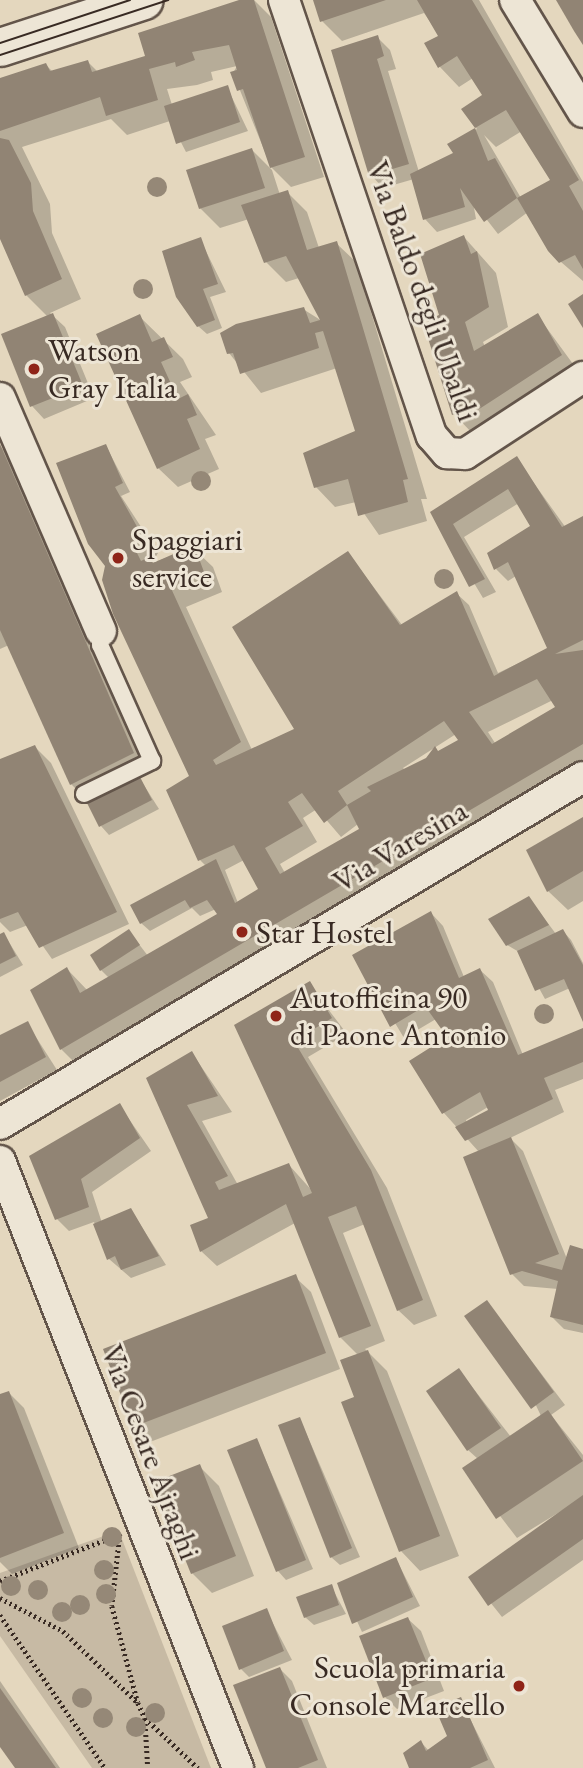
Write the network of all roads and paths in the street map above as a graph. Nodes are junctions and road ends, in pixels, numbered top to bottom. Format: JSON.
{"nodes":[{"id":1,"x":144,"y":0,"type":"edge"},
{"id":2,"x":284,"y":0,"type":"edge"},
{"id":3,"x":514,"y":0,"type":"edge"},
{"id":4,"x":0,"y":47,"type":"edge"},
{"id":5,"x":583,"y":113,"type":"edge"},
{"id":6,"x":583,"y":377,"type":"edge"},
{"id":7,"x":0,"y":398,"type":"edge"},
{"id":8,"x":101,"y":631,"type":"joint"},
{"id":9,"x":583,"y":777,"type":"edge"},
{"id":10,"x":84,"y":794,"type":"dead end"},
{"id":11,"x":0,"y":1124,"type":"edge"},
{"id":12,"x":0,"y":1161,"type":"edge"},
{"id":13,"x":0,"y":1581,"type":"edge"},
{"id":14,"x":0,"y":1598,"type":"edge"},
{"id":15,"x":0,"y":1615,"type":"edge"},
{"id":16,"x":138,"y":1703,"type":"junction"},
{"id":17,"x":145,"y":1718,"type":"junction"},
{"id":18,"x":105,"y":1768,"type":"edge"},
{"id":19,"x":148,"y":1768,"type":"edge"},
{"id":20,"x":198,"y":1768,"type":"edge"},
{"id":21,"x":238,"y":1768,"type":"edge"}],
"edges":[{"from":1,"to":4,"type":"street"},
{"from":2,"to":6,"type":"street","name":"Via Baldo degli Ubaldi"},
{"from":3,"to":5,"type":"street"},
{"from":7,"to":8,"type":"street"},
{"from":8,"to":10,"type":"lane"},
{"from":9,"to":11,"type":"street","name":"Via Varesina"},
{"from":12,"to":21,"type":"street","name":"Via Cesare Ajraghi"},
{"from":13,"to":16,"type":"path"},
{"from":14,"to":16,"type":"path"},
{"from":15,"to":18,"type":"path"},
{"from":16,"to":17,"type":"path"},
{"from":17,"to":19,"type":"path"},
{"from":17,"to":20,"type":"path"}]}
